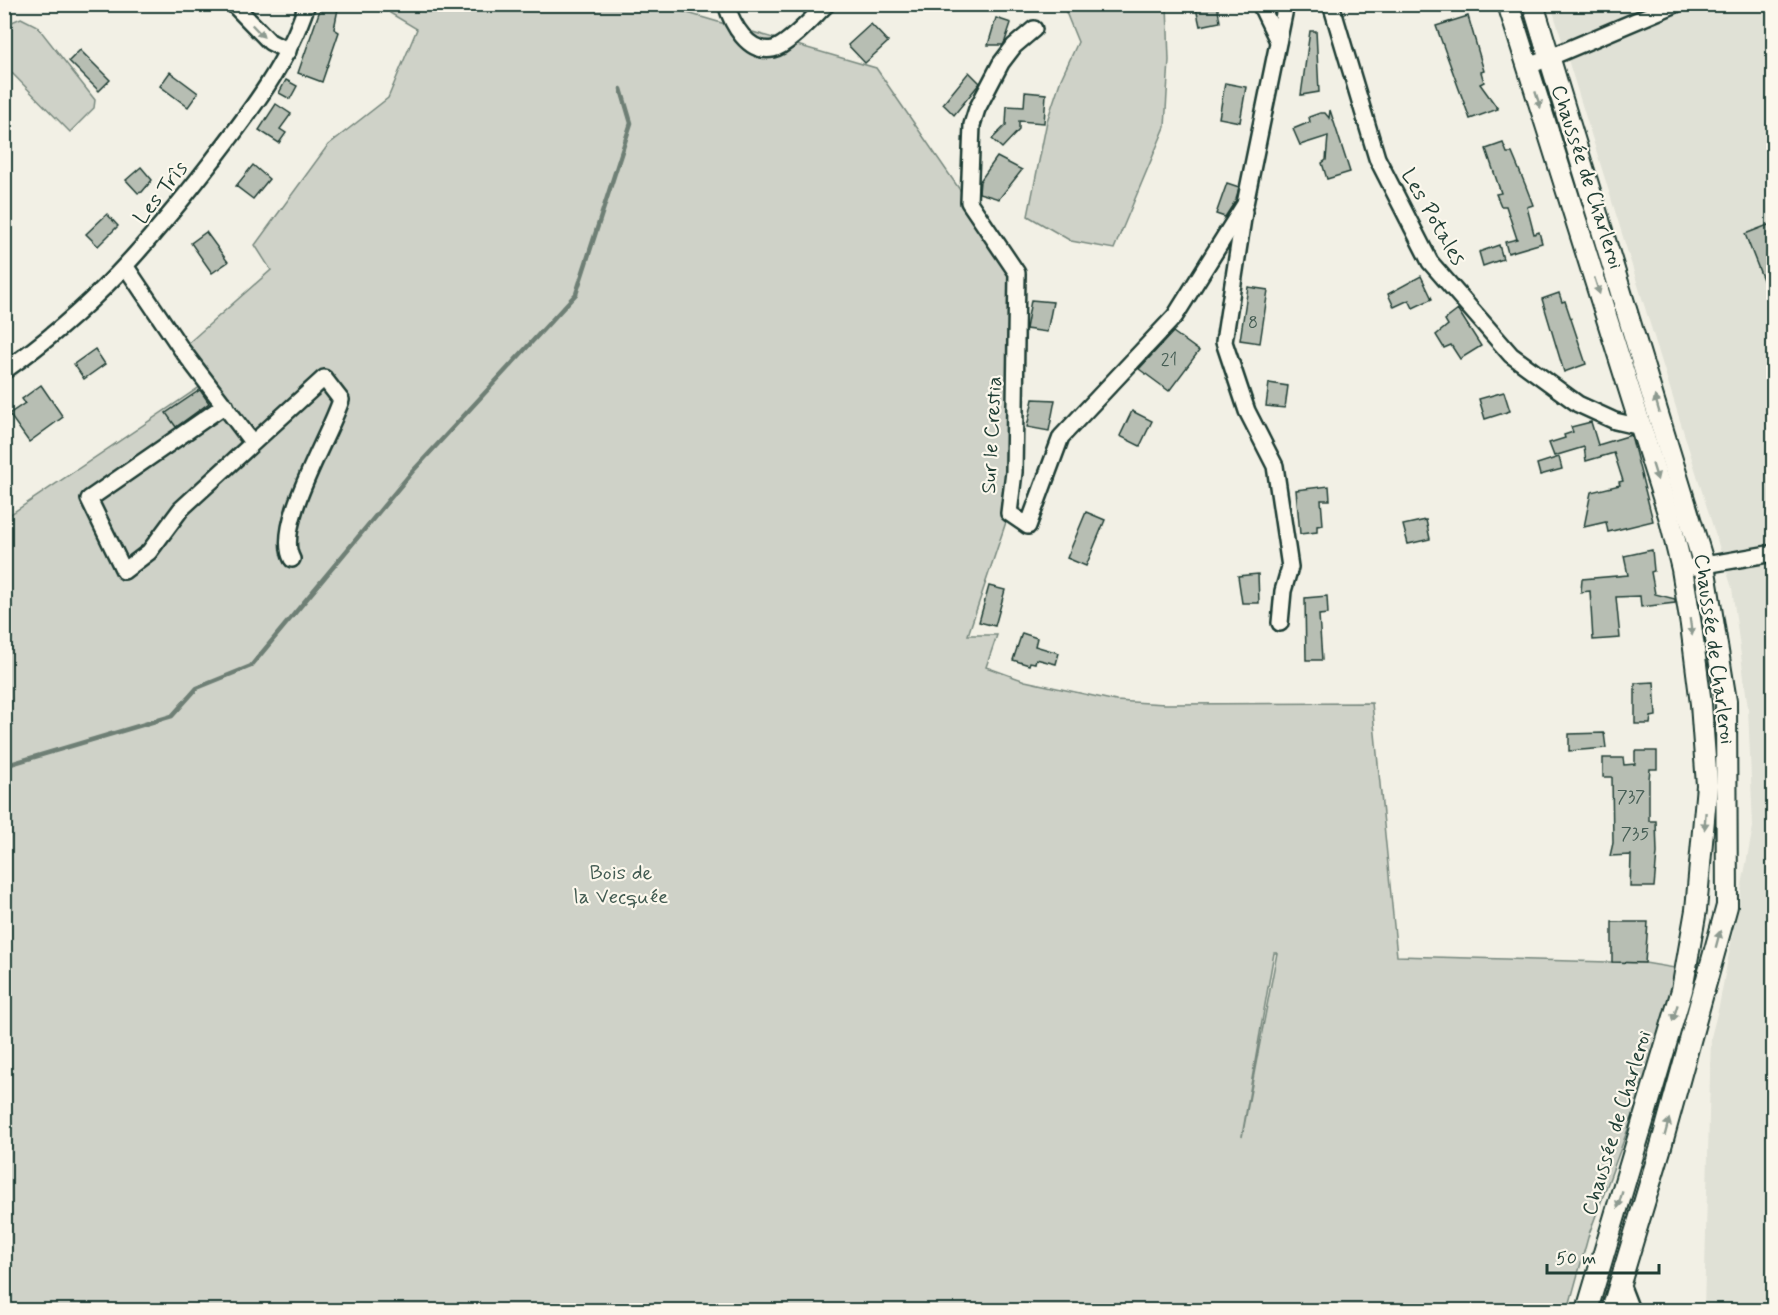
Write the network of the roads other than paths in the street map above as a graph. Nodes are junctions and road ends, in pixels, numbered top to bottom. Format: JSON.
{"nodes":[{"id":1,"x":233,"y":4,"type":"edge"},
{"id":2,"x":307,"y":4,"type":"edge"},
{"id":3,"x":726,"y":4,"type":"edge"},
{"id":4,"x":827,"y":4,"type":"edge"},
{"id":5,"x":1260,"y":4,"type":"edge"},
{"id":6,"x":1286,"y":4,"type":"edge"},
{"id":7,"x":1331,"y":4,"type":"edge"},
{"id":8,"x":1508,"y":4,"type":"edge"},
{"id":9,"x":1533,"y":4,"type":"edge"},
{"id":10,"x":1676,"y":4,"type":"edge"},
{"id":11,"x":1034,"y":29,"type":"dead end"},
{"id":12,"x":1278,"y":41,"type":"junction"},
{"id":13,"x":288,"y":51,"type":"junction"},
{"id":14,"x":1550,"y":58,"type":"junction"},
{"id":15,"x":1527,"y":67,"type":"junction"},
{"id":16,"x":1245,"y":204,"type":"junction"},
{"id":17,"x":126,"y":267,"type":"junction"},
{"id":18,"x":4,"y":371,"type":"edge"},
{"id":19,"x":225,"y":405,"type":"junction"},
{"id":20,"x":1641,"y":427,"type":"junction"},
{"id":21,"x":252,"y":442,"type":"junction"},
{"id":22,"x":1773,"y":553,"type":"edge"},
{"id":23,"x":291,"y":559,"type":"dead end"},
{"id":24,"x":1704,"y":565,"type":"junction"},
{"id":25,"x":1682,"y":569,"type":"junction"},
{"id":26,"x":1280,"y":623,"type":"dead end"},
{"id":27,"x":1620,"y":1284,"type":"junction"},
{"id":28,"x":1588,"y":1310,"type":"edge"},
{"id":29,"x":1612,"y":1311,"type":"edge"},
{"id":30,"x":1631,"y":1311,"type":"edge"}],
"edges":[{"from":1,"to":13,"type":"street","one_way":true},
{"from":2,"to":13,"type":"street","name":"Les Trîs"},
{"from":3,"to":4,"type":"street"},
{"from":5,"to":12,"type":"street"},
{"from":6,"to":12,"type":"street","name":"Sur le Crestia"},
{"from":7,"to":20,"type":"street","name":"Les Potales"},
{"from":8,"to":15,"type":"main road","name":"Chaussée de Charleroi"},
{"from":9,"to":14,"type":"main road","name":"Chaussée de Charleroi"},
{"from":10,"to":14,"type":"street"},
{"from":11,"to":16,"type":"street","name":"Sur le Crestia"},
{"from":12,"to":16,"type":"street","name":"Sur le Crestia"},
{"from":13,"to":17,"type":"street","name":"Les Trîs"},
{"from":14,"to":15,"type":"street"},
{"from":24,"to":14,"type":"main road","name":"Chaussée de Charleroi","one_way":true},
{"from":15,"to":20,"type":"main road","name":"Chaussée de Charleroi","one_way":true},
{"from":16,"to":26,"type":"street"},
{"from":17,"to":18,"type":"street","name":"Les Trîs"},
{"from":17,"to":19,"type":"street"},
{"from":19,"to":21,"type":"street"},
{"from":19,"to":21,"type":"street"},
{"from":20,"to":25,"type":"main road","name":"Chaussée de Charleroi","one_way":true},
{"from":21,"to":23,"type":"street"},
{"from":22,"to":24,"type":"street"},
{"from":24,"to":25,"type":"street"},
{"from":27,"to":24,"type":"main road","name":"Chaussée de Charleroi","one_way":true},
{"from":25,"to":28,"type":"main road","name":"Chaussée de Charleroi","one_way":true},
{"from":27,"to":29,"type":"main road","name":"Chaussée de Charleroi"},
{"from":27,"to":30,"type":"street"}]}
